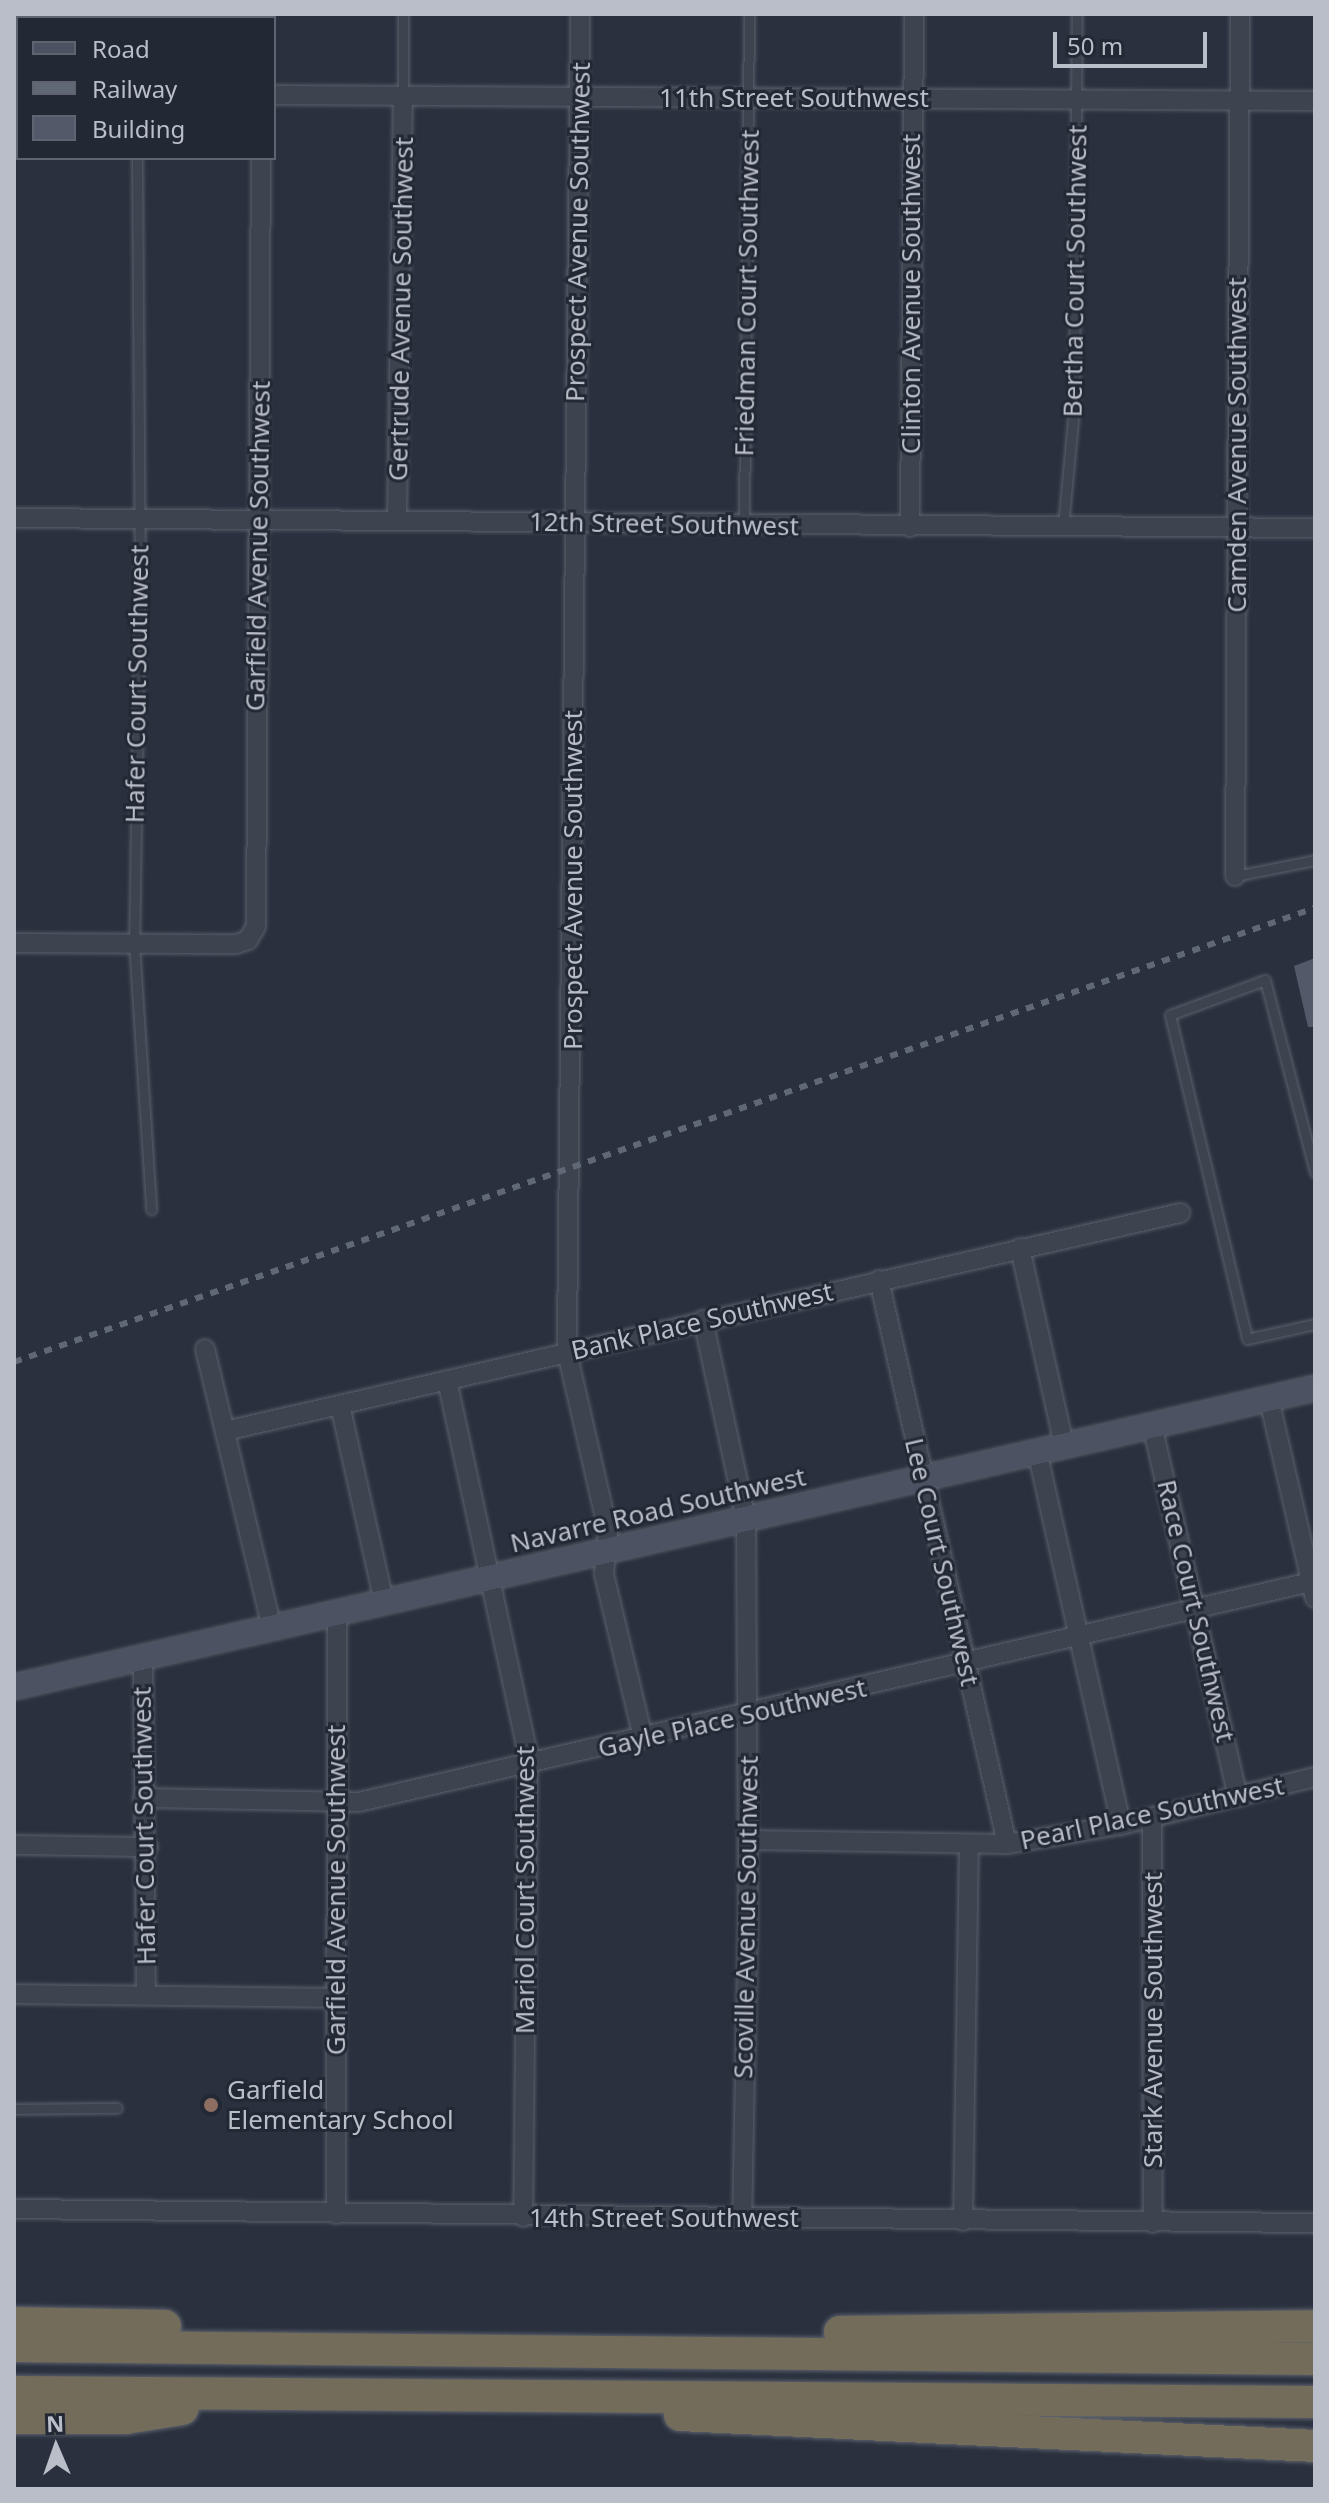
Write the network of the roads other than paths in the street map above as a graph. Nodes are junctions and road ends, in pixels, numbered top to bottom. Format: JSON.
{"nodes":[{"id":1,"x":403,"y":14,"type":"edge"},
{"id":2,"x":580,"y":14,"type":"edge"},
{"id":3,"x":749,"y":14,"type":"edge"},
{"id":4,"x":914,"y":14,"type":"edge"},
{"id":5,"x":1077,"y":14,"type":"edge"},
{"id":6,"x":1240,"y":14,"type":"edge"},
{"id":7,"x":276,"y":95,"type":"edge"},
{"id":8,"x":403,"y":97,"type":"junction"},
{"id":9,"x":580,"y":98,"type":"junction"},
{"id":10,"x":749,"y":98,"type":"junction"},
{"id":11,"x":912,"y":99,"type":"junction"},
{"id":12,"x":1078,"y":100,"type":"junction"},
{"id":13,"x":1315,"y":101,"type":"edge"},
{"id":14,"x":1239,"y":102,"type":"junction"},
{"id":15,"x":137,"y":160,"type":"edge"},
{"id":16,"x":261,"y":160,"type":"edge"},
{"id":17,"x":14,"y":518,"type":"edge"},
{"id":18,"x":139,"y":519,"type":"junction"},
{"id":19,"x":258,"y":520,"type":"junction"},
{"id":20,"x":397,"y":520,"type":"junction"},
{"id":21,"x":575,"y":523,"type":"junction"},
{"id":22,"x":744,"y":524,"type":"junction"},
{"id":23,"x":910,"y":527,"type":"junction"},
{"id":24,"x":1063,"y":527,"type":"junction"},
{"id":25,"x":1237,"y":528,"type":"junction"},
{"id":26,"x":1315,"y":528,"type":"edge"},
{"id":27,"x":1315,"y":860,"type":"edge"},
{"id":28,"x":1235,"y":876,"type":"joint"},
{"id":29,"x":14,"y":943,"type":"edge"},
{"id":30,"x":134,"y":943,"type":"junction"},
{"id":31,"x":1315,"y":1172,"type":"edge"},
{"id":32,"x":151,"y":1209,"type":"dead end"},
{"id":33,"x":1180,"y":1213,"type":"dead end"},
{"id":34,"x":1020,"y":1248,"type":"junction"},
{"id":35,"x":879,"y":1280,"type":"junction"},
{"id":36,"x":703,"y":1320,"type":"junction"},
{"id":37,"x":1315,"y":1324,"type":"edge"},
{"id":38,"x":205,"y":1349,"type":"dead end"},
{"id":39,"x":567,"y":1352,"type":"junction"},
{"id":40,"x":447,"y":1380,"type":"junction"},
{"id":41,"x":1315,"y":1388,"type":"edge"},
{"id":42,"x":1269,"y":1399,"type":"junction"},
{"id":43,"x":340,"y":1405,"type":"junction"},
{"id":44,"x":1152,"y":1425,"type":"junction"},
{"id":45,"x":225,"y":1431,"type":"junction"},
{"id":46,"x":1064,"y":1445,"type":"junction"},
{"id":47,"x":1037,"y":1451,"type":"junction"},
{"id":48,"x":923,"y":1478,"type":"junction"},
{"id":49,"x":746,"y":1519,"type":"junction"},
{"id":50,"x":606,"y":1552,"type":"junction"},
{"id":51,"x":492,"y":1577,"type":"junction"},
{"id":52,"x":1314,"y":1587,"type":"edge"},
{"id":53,"x":384,"y":1602,"type":"junction"},
{"id":54,"x":1196,"y":1609,"type":"junction"},
{"id":55,"x":337,"y":1613,"type":"junction"},
{"id":56,"x":272,"y":1628,"type":"junction"},
{"id":57,"x":1081,"y":1637,"type":"junction"},
{"id":58,"x":143,"y":1658,"type":"junction"},
{"id":59,"x":965,"y":1665,"type":"junction"},
{"id":60,"x":14,"y":1687,"type":"edge"},
{"id":61,"x":748,"y":1713,"type":"junction"},
{"id":62,"x":643,"y":1738,"type":"junction"},
{"id":63,"x":528,"y":1766,"type":"junction"},
{"id":64,"x":1315,"y":1777,"type":"edge"},
{"id":65,"x":1238,"y":1797,"type":"junction"},
{"id":66,"x":143,"y":1798,"type":"junction"},
{"id":67,"x":337,"y":1801,"type":"junction"},
{"id":68,"x":1152,"y":1818,"type":"junction"},
{"id":69,"x":1121,"y":1825,"type":"junction"},
{"id":70,"x":748,"y":1840,"type":"junction"},
{"id":71,"x":1007,"y":1844,"type":"junction"},
{"id":72,"x":14,"y":1845,"type":"edge"},
{"id":73,"x":969,"y":1846,"type":"junction"},
{"id":74,"x":148,"y":1847,"type":"junction"},
{"id":75,"x":14,"y":1994,"type":"edge"},
{"id":76,"x":146,"y":1994,"type":"junction"},
{"id":77,"x":336,"y":1998,"type":"junction"},
{"id":78,"x":117,"y":2108,"type":"dead end"},
{"id":79,"x":14,"y":2109,"type":"edge"},
{"id":80,"x":14,"y":2209,"type":"edge"},
{"id":81,"x":336,"y":2214,"type":"junction"},
{"id":82,"x":523,"y":2217,"type":"junction"},
{"id":83,"x":742,"y":2219,"type":"junction"},
{"id":84,"x":963,"y":2221,"type":"junction"},
{"id":85,"x":1153,"y":2223,"type":"junction"},
{"id":86,"x":1315,"y":2223,"type":"edge"},
{"id":87,"x":14,"y":2323,"type":"edge"},
{"id":88,"x":1315,"y":2326,"type":"edge"},
{"id":89,"x":14,"y":2346,"type":"edge"},
{"id":90,"x":273,"y":2346,"type":"junction"},
{"id":91,"x":565,"y":2348,"type":"junction"},
{"id":92,"x":1315,"y":2359,"type":"edge"},
{"id":93,"x":14,"y":2392,"type":"edge"},
{"id":94,"x":274,"y":2395,"type":"junction"},
{"id":95,"x":546,"y":2397,"type":"junction"},
{"id":96,"x":1315,"y":2402,"type":"edge"},
{"id":97,"x":14,"y":2418,"type":"edge"},
{"id":98,"x":1315,"y":2446,"type":"edge"}],
"edges":[{"from":1,"to":8,"type":"lane"},
{"from":2,"to":9,"type":"street","name":"Prospect Avenue Southwest"},
{"from":3,"to":10,"type":"lane","name":"Friedman Court Southwest"},
{"from":4,"to":11,"type":"street","name":"Clinton Avenue Southwest"},
{"from":5,"to":12,"type":"lane","name":"Bertha Court Southwest"},
{"from":6,"to":14,"type":"street","name":"Camden Avenue Southwest"},
{"from":7,"to":8,"type":"street","name":"11th Street Southwest"},
{"from":8,"to":9,"type":"street","name":"11th Street Southwest"},
{"from":8,"to":20,"type":"street","name":"Gertrude Avenue Southwest"},
{"from":9,"to":10,"type":"street","name":"11th Street Southwest"},
{"from":9,"to":21,"type":"street","name":"Prospect Avenue Southwest"},
{"from":10,"to":11,"type":"street","name":"11th Street Southwest"},
{"from":10,"to":22,"type":"lane","name":"Friedman Court Southwest"},
{"from":11,"to":12,"type":"street","name":"11th Street Southwest"},
{"from":11,"to":23,"type":"street","name":"Clinton Avenue Southwest"},
{"from":12,"to":14,"type":"street","name":"11th Street Southwest"},
{"from":12,"to":24,"type":"lane","name":"Bertha Court Southwest"},
{"from":13,"to":14,"type":"street","name":"11th Street Southwest"},
{"from":14,"to":25,"type":"street","name":"Camden Avenue Southwest"},
{"from":15,"to":18,"type":"lane","name":"Hafer Court Southwest"},
{"from":16,"to":19,"type":"street","name":"Garfield Avenue Southwest"},
{"from":17,"to":18,"type":"street","name":"12th Street Southwest"},
{"from":18,"to":19,"type":"street","name":"12th Street Southwest"},
{"from":18,"to":30,"type":"lane","name":"Hafer Court Southwest"},
{"from":19,"to":20,"type":"street","name":"12th Street Southwest"},
{"from":19,"to":30,"type":"street","name":"Garfield Avenue Southwest"},
{"from":20,"to":21,"type":"street","name":"12th Street Southwest"},
{"from":21,"to":22,"type":"street","name":"12th Street Southwest"},
{"from":21,"to":39,"type":"street","name":"Prospect Avenue Southwest"},
{"from":22,"to":23,"type":"street","name":"12th Street Southwest"},
{"from":23,"to":24,"type":"street","name":"12th Street Southwest"},
{"from":24,"to":25,"type":"street","name":"12th Street Southwest"},
{"from":25,"to":26,"type":"street","name":"12th Street Southwest"},
{"from":25,"to":28,"type":"street","name":"Camden Avenue Southwest"},
{"from":27,"to":28,"type":"lane"},
{"from":29,"to":30,"type":"street"},
{"from":30,"to":32,"type":"lane","name":"Hafer Court Southwest"},
{"from":31,"to":37,"type":"lane"},
{"from":33,"to":34,"type":"street","name":"Bank Place Southwest"},
{"from":34,"to":35,"type":"street","name":"Bank Place Southwest"},
{"from":34,"to":46,"type":"street"},
{"from":35,"to":36,"type":"street","name":"Bank Place Southwest"},
{"from":35,"to":48,"type":"street","name":"Lee Court Southwest"},
{"from":36,"to":39,"type":"street","name":"Bank Place Southwest"},
{"from":36,"to":49,"type":"street","name":"Scoville Avenue Southwest"},
{"from":38,"to":45,"type":"street"},
{"from":39,"to":40,"type":"street","name":"Bank Place Southwest"},
{"from":39,"to":50,"type":"street","name":"Prospect Avenue Southwest"},
{"from":40,"to":43,"type":"street","name":"Bank Place Southwest"},
{"from":40,"to":51,"type":"street","name":"Mariol Court Southwest"},
{"from":41,"to":42,"type":"street","name":"Navarre Road Southwest"},
{"from":42,"to":44,"type":"street","name":"Navarre Road Southwest"},
{"from":42,"to":52,"type":"street"},
{"from":43,"to":45,"type":"street","name":"Bank Place Southwest"},
{"from":43,"to":53,"type":"street"},
{"from":44,"to":46,"type":"street","name":"Navarre Road Southwest"},
{"from":44,"to":54,"type":"street","name":"Race Court Southwest"},
{"from":45,"to":56,"type":"street"},
{"from":46,"to":47,"type":"street","name":"Navarre Road Southwest"},
{"from":47,"to":48,"type":"street","name":"Navarre Road Southwest"},
{"from":47,"to":57,"type":"street"},
{"from":48,"to":49,"type":"street","name":"Navarre Road Southwest"},
{"from":48,"to":59,"type":"street","name":"Lee Court Southwest"},
{"from":49,"to":50,"type":"street","name":"Navarre Road Southwest"},
{"from":49,"to":61,"type":"street","name":"Scoville Avenue Southwest"},
{"from":50,"to":51,"type":"street","name":"Navarre Road Southwest"},
{"from":50,"to":62,"type":"street","name":"Prospect Avenue Southwest"},
{"from":51,"to":53,"type":"street","name":"Navarre Road Southwest"},
{"from":51,"to":63,"type":"street","name":"Mariol Court Southwest"},
{"from":52,"to":54,"type":"street","name":"Gayle Place Southwest"},
{"from":53,"to":55,"type":"street","name":"Navarre Road Southwest"},
{"from":54,"to":57,"type":"street","name":"Gayle Place Southwest"},
{"from":54,"to":65,"type":"street","name":"Race Court Southwest"},
{"from":55,"to":56,"type":"street","name":"Navarre Road Southwest"},
{"from":55,"to":67,"type":"street","name":"Garfield Avenue Southwest"},
{"from":56,"to":58,"type":"street","name":"Navarre Road Southwest"},
{"from":57,"to":59,"type":"street","name":"Gayle Place Southwest"},
{"from":57,"to":69,"type":"street"},
{"from":58,"to":60,"type":"street","name":"Navarre Road Southwest"},
{"from":58,"to":66,"type":"street","name":"Hafer Court Southwest"},
{"from":59,"to":61,"type":"street","name":"Gayle Place Southwest"},
{"from":59,"to":71,"type":"street","name":"Lee Court Southwest"},
{"from":61,"to":62,"type":"street","name":"Gayle Place Southwest"},
{"from":61,"to":70,"type":"street","name":"Scoville Avenue Southwest"},
{"from":62,"to":63,"type":"street","name":"Gayle Place Southwest"},
{"from":63,"to":67,"type":"street","name":"Gayle Place Southwest"},
{"from":63,"to":82,"type":"street","name":"Mariol Court Southwest"},
{"from":64,"to":65,"type":"street","name":"Pearl Place Southwest"},
{"from":65,"to":68,"type":"street","name":"Pearl Place Southwest"},
{"from":66,"to":67,"type":"street","name":"Gayle Place Southwest"},
{"from":66,"to":74,"type":"street","name":"Hafer Court Southwest"},
{"from":67,"to":77,"type":"street","name":"Garfield Avenue Southwest"},
{"from":68,"to":69,"type":"street","name":"Pearl Place Southwest"},
{"from":68,"to":85,"type":"street","name":"Stark Avenue Southwest"},
{"from":69,"to":71,"type":"street","name":"Pearl Place Southwest"},
{"from":70,"to":73,"type":"street","name":"Pearl Place Southwest"},
{"from":70,"to":83,"type":"street","name":"Scoville Avenue Southwest"},
{"from":71,"to":73,"type":"street","name":"Pearl Place Southwest"},
{"from":72,"to":74,"type":"street"},
{"from":73,"to":84,"type":"street"},
{"from":74,"to":76,"type":"street","name":"Hafer Court Southwest"},
{"from":75,"to":76,"type":"street"},
{"from":76,"to":77,"type":"street"},
{"from":77,"to":81,"type":"street","name":"Garfield Avenue Southwest"},
{"from":78,"to":79,"type":"lane"},
{"from":80,"to":81,"type":"street","name":"14th Street Southwest"},
{"from":81,"to":82,"type":"street","name":"14th Street Southwest"},
{"from":82,"to":83,"type":"street","name":"14th Street Southwest"},
{"from":83,"to":84,"type":"street","name":"14th Street Southwest"},
{"from":84,"to":85,"type":"street","name":"14th Street Southwest"},
{"from":85,"to":86,"type":"street","name":"14th Street Southwest"},
{"from":87,"to":90,"type":"highway"},
{"from":88,"to":91,"type":"highway"},
{"from":89,"to":90,"type":"highway"},
{"from":90,"to":91,"type":"highway"},
{"from":91,"to":92,"type":"highway"},
{"from":93,"to":94,"type":"highway"},
{"from":94,"to":95,"type":"highway"},
{"from":94,"to":97,"type":"highway"},
{"from":95,"to":96,"type":"highway"},
{"from":95,"to":98,"type":"highway"}]}
